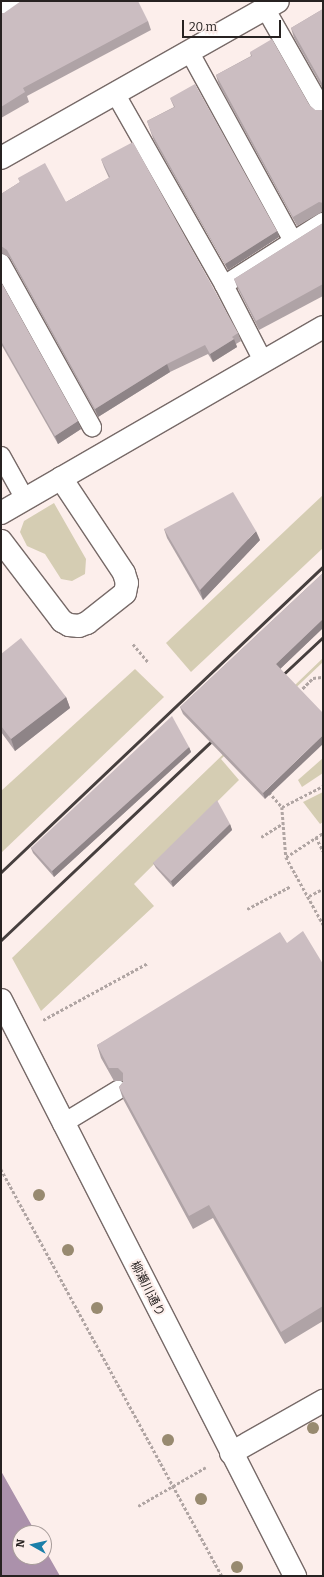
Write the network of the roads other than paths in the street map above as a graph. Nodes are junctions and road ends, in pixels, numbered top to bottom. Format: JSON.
{"nodes":[{"id":1,"x":18,"y":1,"type":"edge"},
{"id":2,"x":272,"y":5,"type":"edge"},
{"id":3,"x":1,"y":11,"type":"edge"},
{"id":4,"x":189,"y":51,"type":"junction"},
{"id":5,"x":115,"y":93,"type":"junction"},
{"id":6,"x":323,"y":110,"type":"edge"},
{"id":7,"x":1,"y":158,"type":"edge"},
{"id":8,"x":323,"y":222,"type":"edge"},
{"id":9,"x":293,"y":241,"type":"junction"},
{"id":10,"x":1,"y":263,"type":"edge"},
{"id":11,"x":224,"y":285,"type":"junction"},
{"id":12,"x":323,"y":327,"type":"edge"},
{"id":13,"x":263,"y":361,"type":"junction"},
{"id":14,"x":92,"y":427,"type":"dead end"},
{"id":15,"x":1,"y":456,"type":"edge"},
{"id":16,"x":61,"y":478,"type":"junction"},
{"id":17,"x":25,"y":499,"type":"junction"},
{"id":18,"x":1,"y":513,"type":"edge"},
{"id":19,"x":1,"y":541,"type":"edge"},
{"id":20,"x":1,"y":1000,"type":"edge"},
{"id":21,"x":118,"y":1090,"type":"dead end"},
{"id":22,"x":62,"y":1124,"type":"junction"},
{"id":23,"x":323,"y":1401,"type":"edge"},
{"id":24,"x":231,"y":1453,"type":"junction"},
{"id":25,"x":295,"y":1576,"type":"edge"}],
"edges":[{"from":1,"to":3,"type":"street"},
{"from":2,"to":4,"type":"street"},
{"from":2,"to":6,"type":"lane"},
{"from":4,"to":5,"type":"street"},
{"from":4,"to":9,"type":"lane"},
{"from":5,"to":7,"type":"street"},
{"from":5,"to":11,"type":"lane"},
{"from":8,"to":9,"type":"lane"},
{"from":9,"to":11,"type":"lane"},
{"from":10,"to":14,"type":"lane"},
{"from":11,"to":13,"type":"lane"},
{"from":12,"to":13,"type":"street"},
{"from":13,"to":16,"type":"street"},
{"from":15,"to":17,"type":"lane"},
{"from":16,"to":17,"type":"street"},
{"from":16,"to":19,"type":"street"},
{"from":17,"to":18,"type":"street"},
{"from":20,"to":22,"type":"street","name":"柳瀬川通り"},
{"from":21,"to":22,"type":"lane"},
{"from":22,"to":24,"type":"street","name":"柳瀬川通り"},
{"from":23,"to":24,"type":"street"},
{"from":24,"to":25,"type":"street","name":"柳瀬川通り"}]}
